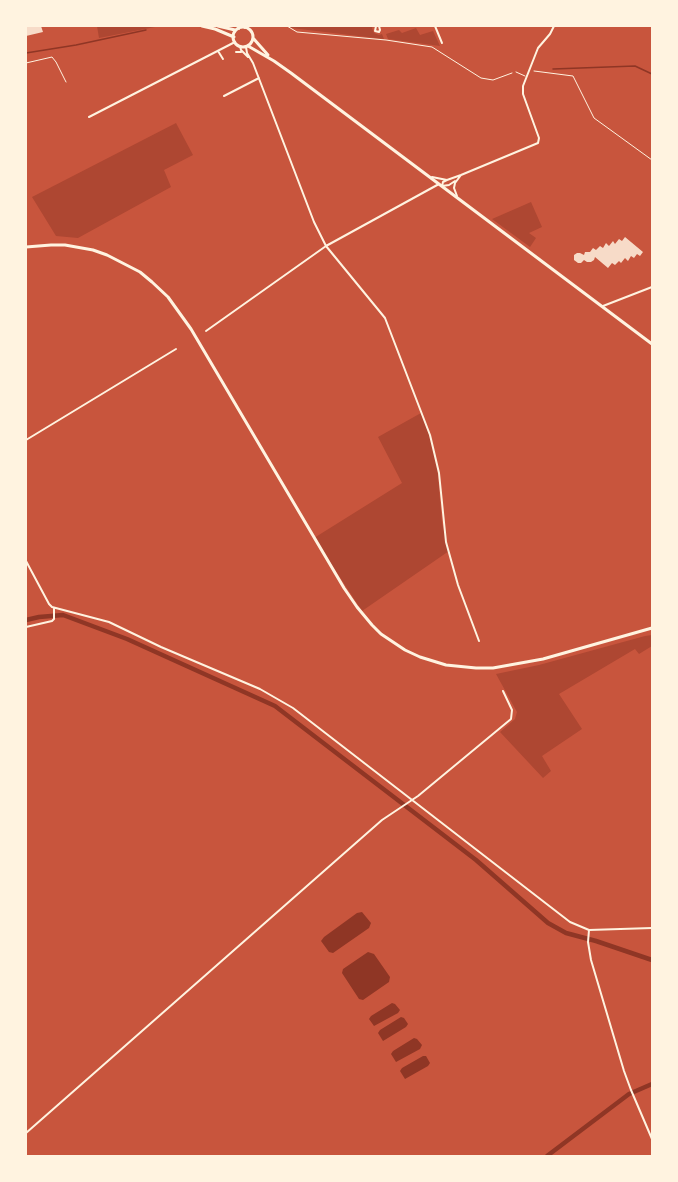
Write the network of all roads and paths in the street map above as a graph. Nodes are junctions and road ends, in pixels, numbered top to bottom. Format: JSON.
{"nodes":[{"id":1,"x":202,"y":26,"type":"edge"},
{"id":2,"x":218,"y":26,"type":"edge"},
{"id":3,"x":281,"y":26,"type":"edge"},
{"id":4,"x":435,"y":26,"type":"edge"},
{"id":5,"x":554,"y":26,"type":"edge"},
{"id":6,"x":240,"y":28,"type":"edge"},
{"id":7,"x":234,"y":37,"type":"junction"},
{"id":8,"x":253,"y":38,"type":"junction"},
{"id":9,"x":235,"y":42,"type":"junction"},
{"id":10,"x":442,"y":43,"type":"dead end"},
{"id":11,"x":247,"y":46,"type":"junction"},
{"id":12,"x":241,"y":49,"type":"junction"},
{"id":13,"x":218,"y":51,"type":"junction"},
{"id":14,"x":236,"y":52,"type":"dead end"},
{"id":15,"x":223,"y":58,"type":"dead end"},
{"id":16,"x":250,"y":58,"type":"junction"},
{"id":17,"x":274,"y":61,"type":"junction"},
{"id":18,"x":26,"y":63,"type":"edge"},
{"id":19,"x":529,"y":69,"type":"junction"},
{"id":20,"x":516,"y":72,"type":"joint"},
{"id":21,"x":526,"y":77,"type":"junction"},
{"id":22,"x":259,"y":78,"type":"junction"},
{"id":23,"x":66,"y":82,"type":"dead end"},
{"id":24,"x":224,"y":96,"type":"dead end"},
{"id":25,"x":89,"y":117,"type":"dead end"},
{"id":26,"x":652,"y":160,"type":"edge"},
{"id":27,"x":461,"y":176,"type":"junction"},
{"id":28,"x":430,"y":177,"type":"junction"},
{"id":29,"x":447,"y":180,"type":"junction"},
{"id":30,"x":455,"y":181,"type":"junction"},
{"id":31,"x":440,"y":185,"type":"junction"},
{"id":32,"x":460,"y":199,"type":"junction"},
{"id":33,"x":326,"y":246,"type":"junction"},
{"id":34,"x":26,"y":247,"type":"edge"},
{"id":35,"x":652,"y":287,"type":"edge"},
{"id":36,"x":603,"y":306,"type":"junction"},
{"id":37,"x":206,"y":331,"type":"dead end"},
{"id":38,"x":652,"y":344,"type":"edge"},
{"id":39,"x":176,"y":350,"type":"dead end"},
{"id":40,"x":26,"y":440,"type":"edge"},
{"id":41,"x":26,"y":561,"type":"edge"},
{"id":42,"x":54,"y":608,"type":"junction"},
{"id":43,"x":26,"y":627,"type":"edge"},
{"id":44,"x":652,"y":628,"type":"edge"},
{"id":45,"x":479,"y":641,"type":"dead end"},
{"id":46,"x":503,"y":691,"type":"dead end"},
{"id":47,"x":411,"y":800,"type":"junction"},
{"id":48,"x":652,"y":928,"type":"edge"},
{"id":49,"x":589,"y":930,"type":"junction"},
{"id":50,"x":26,"y":1133,"type":"edge"},
{"id":51,"x":652,"y":1139,"type":"edge"}],
"edges":[{"from":1,"to":7,"type":"main road"},
{"from":2,"to":6,"type":"main road"},
{"from":3,"to":20,"type":"path"},
{"from":4,"to":10,"type":"street"},
{"from":5,"to":19,"type":"street"},
{"from":6,"to":7,"type":"main road"},
{"from":6,"to":8,"type":"main road"},
{"from":7,"to":9,"type":"main road"},
{"from":8,"to":11,"type":"main road"},
{"from":8,"to":17,"type":"main road"},
{"from":9,"to":12,"type":"main road"},
{"from":9,"to":13,"type":"street"},
{"from":11,"to":12,"type":"main road"},
{"from":11,"to":16,"type":"street"},
{"from":11,"to":17,"type":"main road"},
{"from":12,"to":14,"type":"street"},
{"from":12,"to":16,"type":"street"},
{"from":13,"to":15,"type":"street"},
{"from":13,"to":25,"type":"street"},
{"from":16,"to":22,"type":"street"},
{"from":17,"to":28,"type":"main road"},
{"from":18,"to":23,"type":"path"},
{"from":19,"to":21,"type":"street"},
{"from":19,"to":26,"type":"path"},
{"from":20,"to":21,"type":"lane"},
{"from":21,"to":27,"type":"street"},
{"from":22,"to":24,"type":"street"},
{"from":22,"to":33,"type":"street"},
{"from":27,"to":29,"type":"street"},
{"from":27,"to":30,"type":"street"},
{"from":28,"to":29,"type":"street"},
{"from":28,"to":31,"type":"main road"},
{"from":29,"to":31,"type":"street"},
{"from":30,"to":31,"type":"street"},
{"from":30,"to":32,"type":"street"},
{"from":31,"to":32,"type":"main road"},
{"from":31,"to":33,"type":"street"},
{"from":32,"to":36,"type":"main road"},
{"from":33,"to":37,"type":"street"},
{"from":33,"to":45,"type":"street"},
{"from":34,"to":44,"type":"main road"},
{"from":35,"to":36,"type":"street"},
{"from":36,"to":38,"type":"main road"},
{"from":39,"to":40,"type":"street"},
{"from":41,"to":42,"type":"street"},
{"from":42,"to":43,"type":"street"},
{"from":42,"to":47,"type":"street"},
{"from":46,"to":47,"type":"street"},
{"from":47,"to":49,"type":"street"},
{"from":47,"to":50,"type":"street"},
{"from":48,"to":49,"type":"street"},
{"from":49,"to":51,"type":"street"}]}
